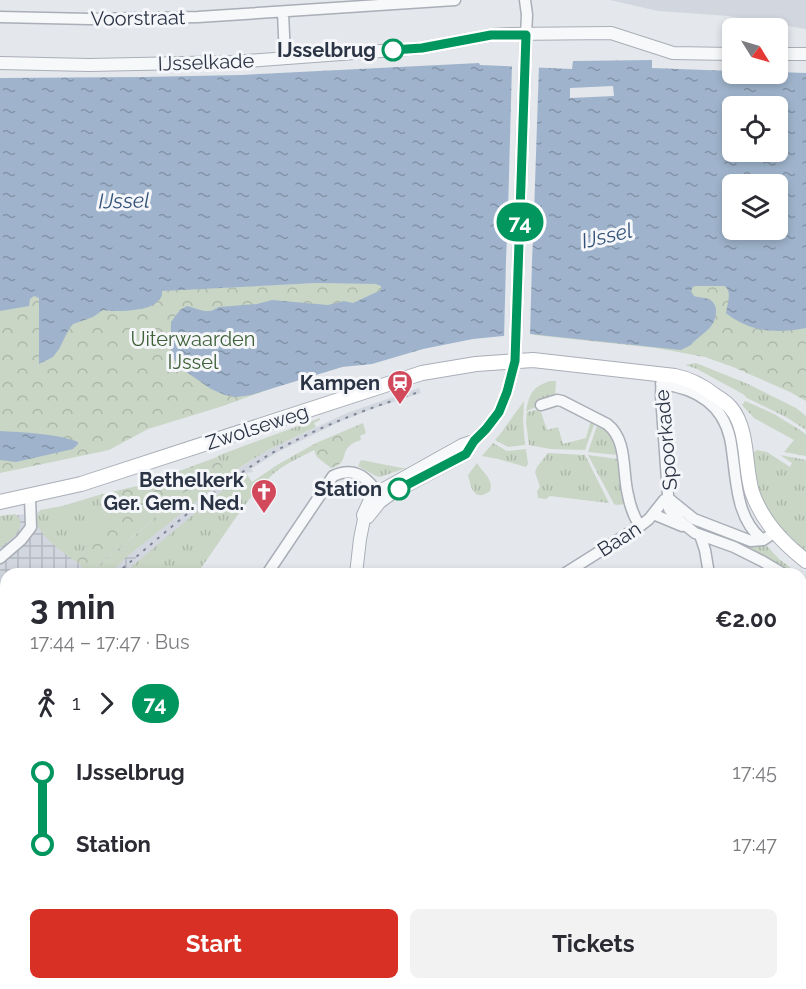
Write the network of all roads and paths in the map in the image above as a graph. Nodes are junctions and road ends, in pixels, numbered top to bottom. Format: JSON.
{"nodes":[{"id":1,"x":455,"y":0,"type":"edge"},
{"id":2,"x":525,"y":0,"type":"edge"},
{"id":3,"x":283,"y":12,"type":"junction"},
{"id":4,"x":0,"y":17,"type":"edge"},
{"id":5,"x":526,"y":35,"type":"junction"},
{"id":6,"x":722,"y":54,"type":"edge"},
{"id":7,"x":788,"y":54,"type":"edge"},
{"id":8,"x":806,"y":54,"type":"edge"},
{"id":9,"x":285,"y":58,"type":"junction"},
{"id":10,"x":0,"y":63,"type":"edge"},
{"id":11,"x":515,"y":361,"type":"junction"},
{"id":12,"x":661,"y":379,"type":"junction"},
{"id":13,"x":541,"y":405,"type":"dead end"},
{"id":14,"x":743,"y":483,"type":"junction"},
{"id":15,"x":380,"y":496,"type":"junction"},
{"id":16,"x":30,"y":497,"type":"junction"},
{"id":17,"x":668,"y":498,"type":"junction"},
{"id":18,"x":0,"y":502,"type":"edge"},
{"id":19,"x":653,"y":514,"type":"junction"},
{"id":20,"x":640,"y":526,"type":"junction"},
{"id":21,"x":688,"y":528,"type":"junction"},
{"id":22,"x":700,"y":535,"type":"junction"},
{"id":23,"x":769,"y":536,"type":"junction"},
{"id":24,"x":0,"y":558,"type":"edge"},
{"id":25,"x":806,"y":561,"type":"edge"},
{"id":26,"x":271,"y":568,"type":"edge"},
{"id":27,"x":357,"y":568,"type":"edge"},
{"id":28,"x":574,"y":568,"type":"edge"},
{"id":29,"x":709,"y":568,"type":"edge"},
{"id":30,"x":774,"y":568,"type":"edge"},
{"id":31,"x":804,"y":568,"type":"edge"}],
"edges":[{"from":1,"to":3,"type":"street","name":"Voorstraat"},
{"from":2,"to":5,"type":"street"},
{"from":3,"to":4,"type":"street","name":"Voorstraat"},
{"from":3,"to":9,"type":"street"},
{"from":5,"to":6,"type":"street","name":"IJsselkade"},
{"from":5,"to":9,"type":"street","name":"IJsselkade"},
{"from":5,"to":11,"type":"street"},
{"from":7,"to":8,"type":"street"},
{"from":9,"to":10,"type":"street","name":"IJsselkade"},
{"from":11,"to":12,"type":"main road","name":"Spoorkade"},
{"from":11,"to":15,"type":"street"},
{"from":11,"to":16,"type":"main road","name":"Zwolseweg"},
{"from":12,"to":14,"type":"street"},
{"from":12,"to":14,"type":"main road"},
{"from":12,"to":17,"type":"street","name":"Spoorkade"},
{"from":13,"to":20,"type":"street"},
{"from":14,"to":23,"type":"main road"},
{"from":15,"to":26,"type":"street"},
{"from":15,"to":27,"type":"street"},
{"from":16,"to":18,"type":"main road","name":"Zwolseweg"},
{"from":16,"to":24,"type":"street"},
{"from":17,"to":19,"type":"street","name":"Baan"},
{"from":17,"to":21,"type":"street"},
{"from":17,"to":23,"type":"street","name":"Spoorkade"},
{"from":19,"to":20,"type":"street","name":"Baan"},
{"from":19,"to":21,"type":"street"},
{"from":20,"to":28,"type":"street","name":"Baan"},
{"from":21,"to":22,"type":"street"},
{"from":22,"to":29,"type":"street"},
{"from":22,"to":30,"type":"street"},
{"from":23,"to":25,"type":"main road"},
{"from":23,"to":31,"type":"main road"}]}
